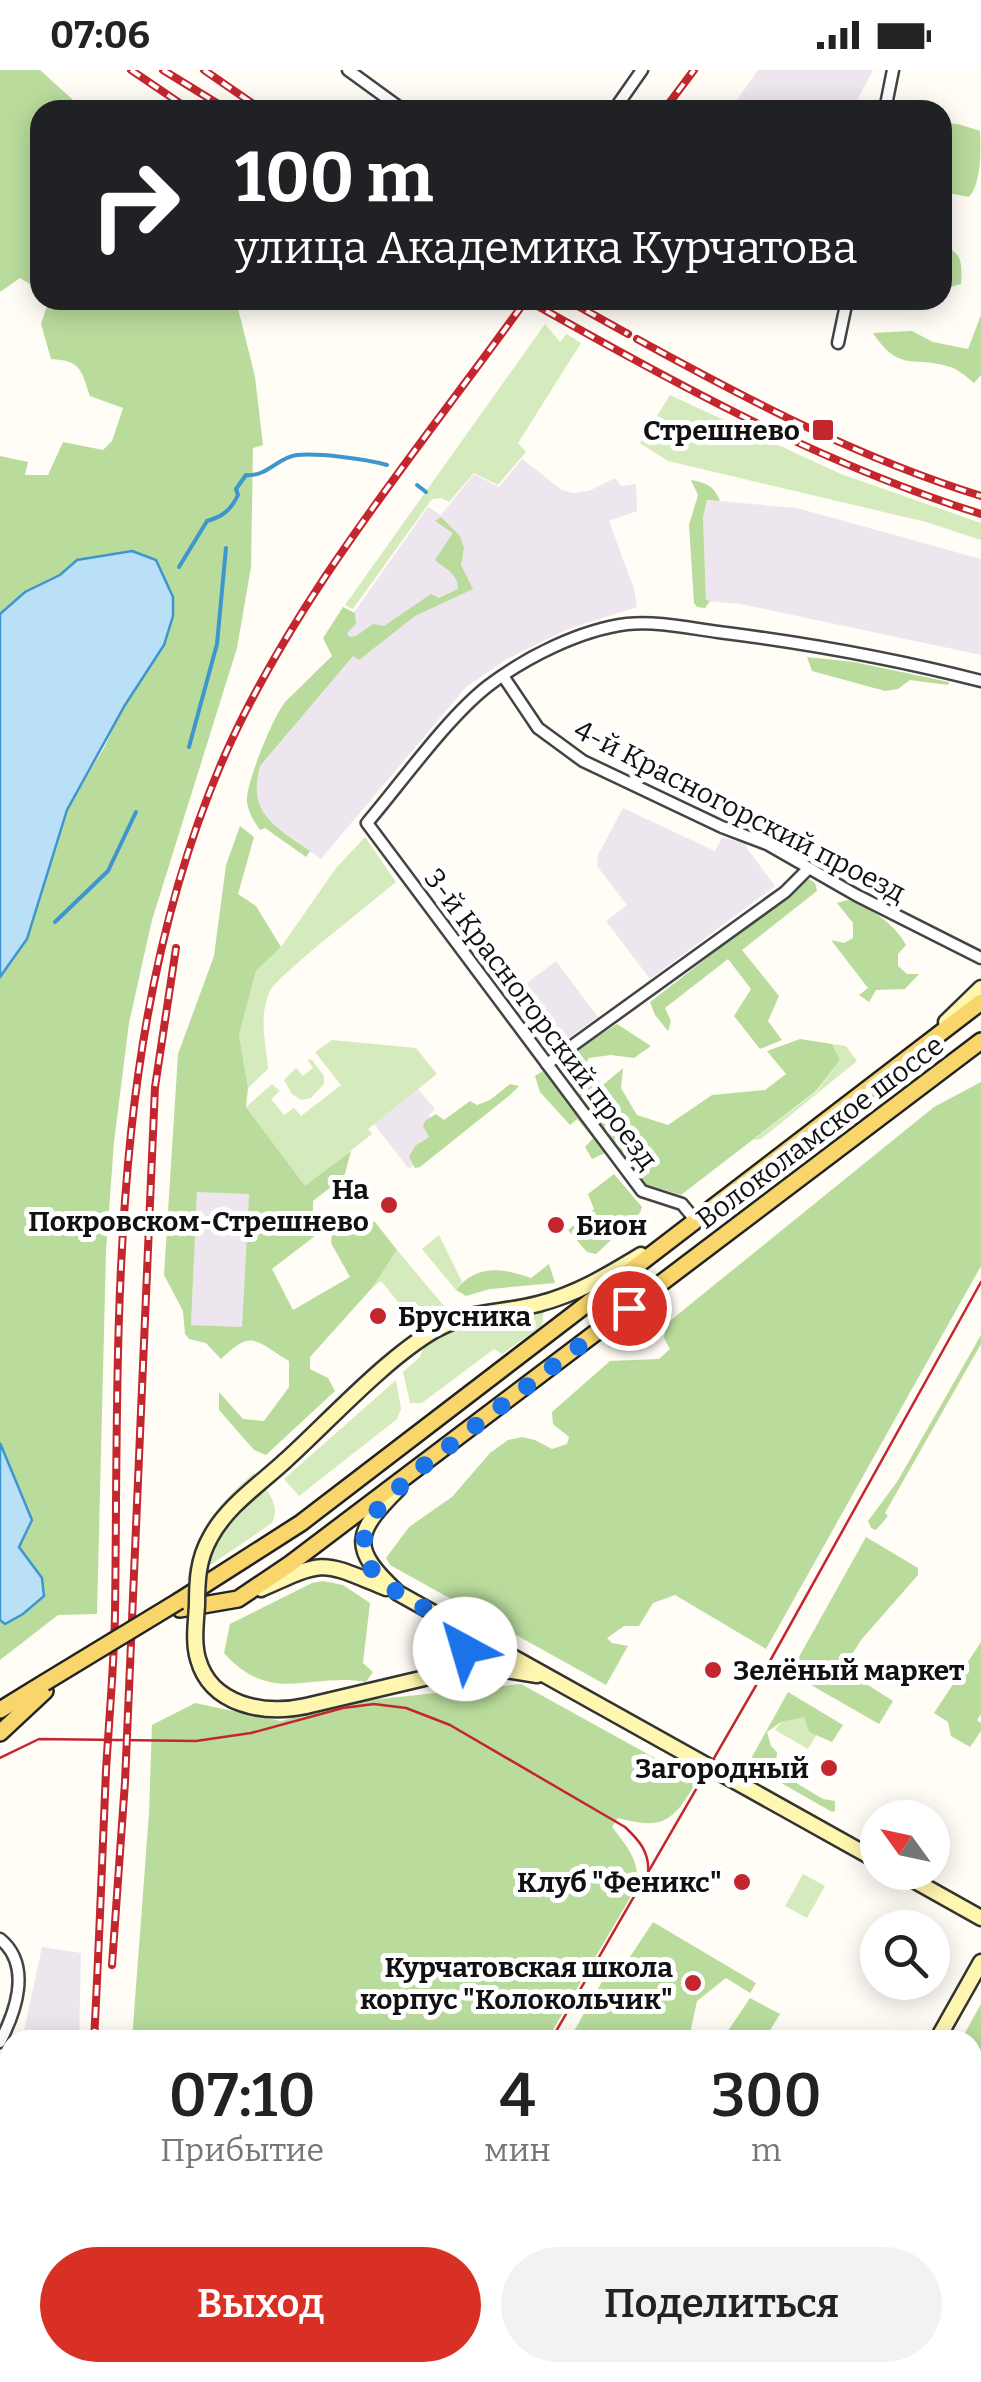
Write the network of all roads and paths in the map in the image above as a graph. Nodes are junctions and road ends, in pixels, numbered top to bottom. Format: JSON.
{"nodes":[{"id":1,"x":348,"y":70,"type":"edge"},
{"id":2,"x":642,"y":70,"type":"edge"},
{"id":3,"x":893,"y":70,"type":"edge"},
{"id":4,"x":389,"y":100,"type":"edge"},
{"id":5,"x":621,"y":100,"type":"edge"},
{"id":6,"x":887,"y":100,"type":"edge"},
{"id":7,"x":845,"y":310,"type":"edge"},
{"id":8,"x":838,"y":343,"type":"dead end"},
{"id":9,"x":503,"y":676,"type":"junction"},
{"id":10,"x":981,"y":681,"type":"edge"},
{"id":11,"x":808,"y":868,"type":"junction"},
{"id":12,"x":981,"y":958,"type":"edge"},
{"id":13,"x":981,"y":988,"type":"edge"},
{"id":14,"x":981,"y":1002,"type":"edge"},
{"id":15,"x":981,"y":1041,"type":"edge"},
{"id":16,"x":916,"y":1051,"type":"junction"},
{"id":17,"x":548,"y":1064,"type":"junction"},
{"id":18,"x":692,"y":1223,"type":"junction"},
{"id":19,"x":414,"y":1473,"type":"junction"},
{"id":20,"x":398,"y":1593,"type":"junction"},
{"id":21,"x":238,"y":1599,"type":"junction"},
{"id":22,"x":180,"y":1605,"type":"junction"},
{"id":23,"x":463,"y":1630,"type":"junction"},
{"id":24,"x":450,"y":1670,"type":"junction"},
{"id":25,"x":548,"y":1677,"type":"junction"},
{"id":26,"x":44,"y":1687,"type":"junction"},
{"id":27,"x":0,"y":1710,"type":"edge"},
{"id":28,"x":0,"y":1733,"type":"edge"},
{"id":29,"x":860,"y":1850,"type":"edge"},
{"id":30,"x":931,"y":1890,"type":"edge"},
{"id":31,"x":981,"y":1918,"type":"edge"},
{"id":32,"x":0,"y":1939,"type":"edge"},
{"id":33,"x":981,"y":1962,"type":"edge"},
{"id":34,"x":4,"y":2030,"type":"edge"},
{"id":35,"x":943,"y":2030,"type":"edge"}],
"edges":[{"from":1,"to":4,"type":"street"},
{"from":2,"to":5,"type":"street"},
{"from":3,"to":6,"type":"street"},
{"from":7,"to":8,"type":"street"},
{"from":9,"to":10,"type":"street"},
{"from":9,"to":11,"type":"street","name":"4-й Красногорский проезд"},
{"from":9,"to":17,"type":"street","name":"3-й Красногорский проезд"},
{"from":11,"to":12,"type":"street","name":"4-й Красногорский проезд"},
{"from":11,"to":17,"type":"street"},
{"from":13,"to":16,"type":"main road","name":"Волоколамское шоссе"},
{"from":14,"to":16,"type":"main road","name":"Волоколамское шоссе"},
{"from":15,"to":19,"type":"main road","name":"Волоколамское шоссе"},
{"from":16,"to":18,"type":"main road","name":"Волоколамское шоссе"},
{"from":17,"to":18,"type":"street","name":"3-й Красногорский проезд"},
{"from":18,"to":22,"type":"main road","name":"Волоколамское шоссе"},
{"from":18,"to":24,"type":"main road","bridge":true},
{"from":19,"to":20,"type":"main road"},
{"from":19,"to":21,"type":"main road","name":"Волоколамское шоссе"},
{"from":20,"to":21,"type":"main road"},
{"from":20,"to":23,"type":"main road"},
{"from":21,"to":22,"type":"main road","name":"Волоколамское шоссе"},
{"from":22,"to":26,"type":"main road","name":"Волоколамское шоссе"},
{"from":23,"to":24,"type":"main road"},
{"from":23,"to":25,"type":"main road"},
{"from":24,"to":25,"type":"main road"},
{"from":25,"to":29,"type":"main road"},
{"from":26,"to":27,"type":"main road","name":"Волоколамское шоссе"},
{"from":26,"to":28,"type":"main road","name":"Волоколамское шоссе"},
{"from":30,"to":31,"type":"main road"},
{"from":32,"to":34,"type":"street"},
{"from":33,"to":35,"type":"main road"}]}
